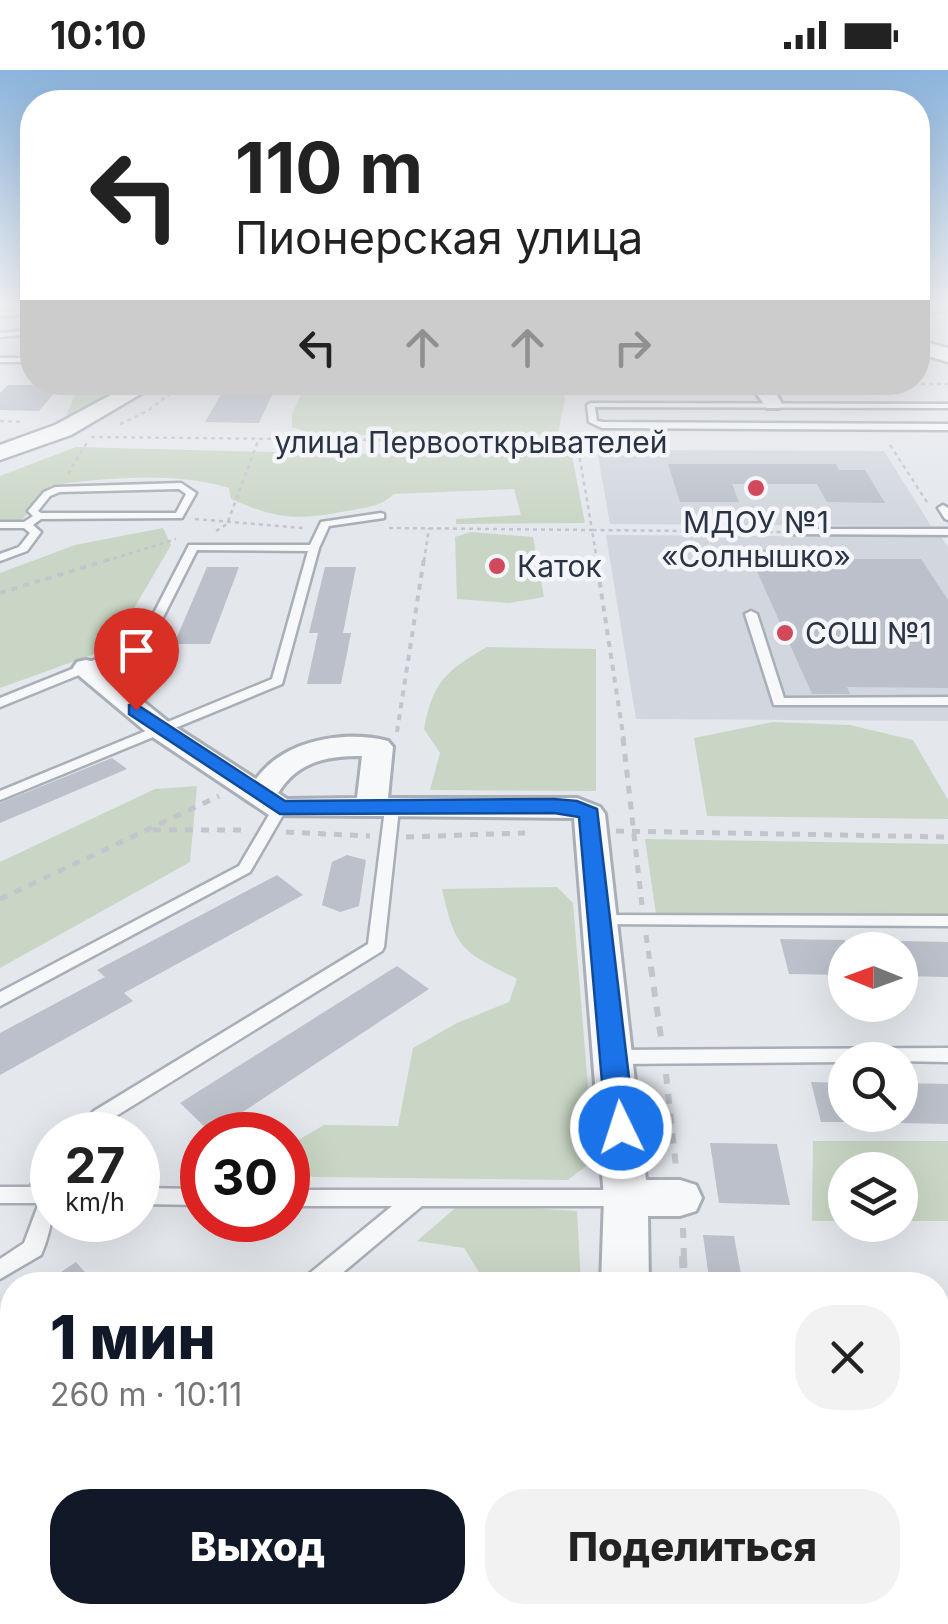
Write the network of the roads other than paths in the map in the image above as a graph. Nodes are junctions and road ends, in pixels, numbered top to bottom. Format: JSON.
{"nodes":[{"id":1,"x":128,"y":395,"type":"edge"},
{"id":2,"x":768,"y":395,"type":"edge"},
{"id":3,"x":721,"y":404,"type":"junction"},
{"id":4,"x":773,"y":404,"type":"junction"},
{"id":5,"x":863,"y":405,"type":"junction"},
{"id":6,"x":948,"y":406,"type":"edge"},
{"id":7,"x":729,"y":425,"type":"junction"},
{"id":8,"x":878,"y":426,"type":"junction"},
{"id":9,"x":948,"y":427,"type":"edge"},
{"id":10,"x":0,"y":453,"type":"edge"},
{"id":11,"x":948,"y":508,"type":"edge"},
{"id":12,"x":38,"y":516,"type":"junction"},
{"id":13,"x":381,"y":516,"type":"dead end"},
{"id":14,"x":948,"y":517,"type":"edge"},
{"id":15,"x":26,"y":524,"type":"junction"},
{"id":16,"x":0,"y":525,"type":"edge"},
{"id":17,"x":796,"y":532,"type":"road end"},
{"id":18,"x":947,"y":532,"type":"edge"},
{"id":19,"x":314,"y":548,"type":"junction"},
{"id":20,"x":0,"y":558,"type":"edge"},
{"id":21,"x":751,"y":614,"type":"dead end"},
{"id":22,"x":86,"y":668,"type":"junction"},
{"id":23,"x":948,"y":701,"type":"edge"},
{"id":24,"x":0,"y":703,"type":"edge"},
{"id":25,"x":161,"y":730,"type":"junction"},
{"id":26,"x":0,"y":796,"type":"edge"},
{"id":27,"x":260,"y":796,"type":"junction"},
{"id":28,"x":381,"y":809,"type":"junction"},
{"id":29,"x":602,"y":920,"type":"junction"},
{"id":30,"x":948,"y":921,"type":"edge"},
{"id":31,"x":0,"y":1000,"type":"edge"},
{"id":32,"x":948,"y":1055,"type":"edge"},
{"id":33,"x":615,"y":1057,"type":"junction"},
{"id":34,"x":108,"y":1112,"type":"edge"},
{"id":35,"x":0,"y":1195,"type":"edge"},
{"id":36,"x":30,"y":1195,"type":"edge"},
{"id":37,"x":310,"y":1198,"type":"edge"},
{"id":38,"x":626,"y":1198,"type":"junction"},
{"id":39,"x":680,"y":1198,"type":"road end"},
{"id":40,"x":416,"y":1199,"type":"junction"},
{"id":41,"x":35,"y":1242,"type":"edge"},
{"id":42,"x":0,"y":1270,"type":"edge"},
{"id":43,"x":328,"y":1272,"type":"edge"},
{"id":44,"x":624,"y":1272,"type":"edge"}],
"edges":[{"from":1,"to":10,"type":"street"},
{"from":2,"to":4,"type":"street"},
{"from":3,"to":4,"type":"lane"},
{"from":3,"to":7,"type":"lane"},
{"from":3,"to":7,"type":"lane"},
{"from":4,"to":5,"type":"lane"},
{"from":5,"to":6,"type":"lane"},
{"from":5,"to":8,"type":"lane"},
{"from":7,"to":8,"type":"lane"},
{"from":8,"to":9,"type":"lane"},
{"from":11,"to":14,"type":"lane"},
{"from":12,"to":12,"type":"lane"},
{"from":12,"to":15,"type":"lane"},
{"from":13,"to":19,"type":"lane"},
{"from":15,"to":16,"type":"lane"},
{"from":15,"to":20,"type":"lane"},
{"from":17,"to":18,"type":"lane"},
{"from":19,"to":22,"type":"lane"},
{"from":19,"to":25,"type":"lane"},
{"from":21,"to":23,"type":"lane"},
{"from":22,"to":24,"type":"lane"},
{"from":22,"to":25,"type":"street"},
{"from":25,"to":26,"type":"lane"},
{"from":25,"to":27,"type":"street"},
{"from":27,"to":28,"type":"street"},
{"from":27,"to":28,"type":"street"},
{"from":27,"to":31,"type":"lane"},
{"from":28,"to":29,"type":"street"},
{"from":28,"to":34,"type":"lane"},
{"from":29,"to":30,"type":"lane"},
{"from":29,"to":33,"type":"street"},
{"from":32,"to":33,"type":"lane"},
{"from":33,"to":38,"type":"street"},
{"from":35,"to":36,"type":"lane"},
{"from":37,"to":40,"type":"lane"},
{"from":38,"to":39,"type":"street"},
{"from":38,"to":40,"type":"lane"},
{"from":38,"to":44,"type":"street"},
{"from":40,"to":43,"type":"lane"},
{"from":41,"to":42,"type":"lane"}]}
